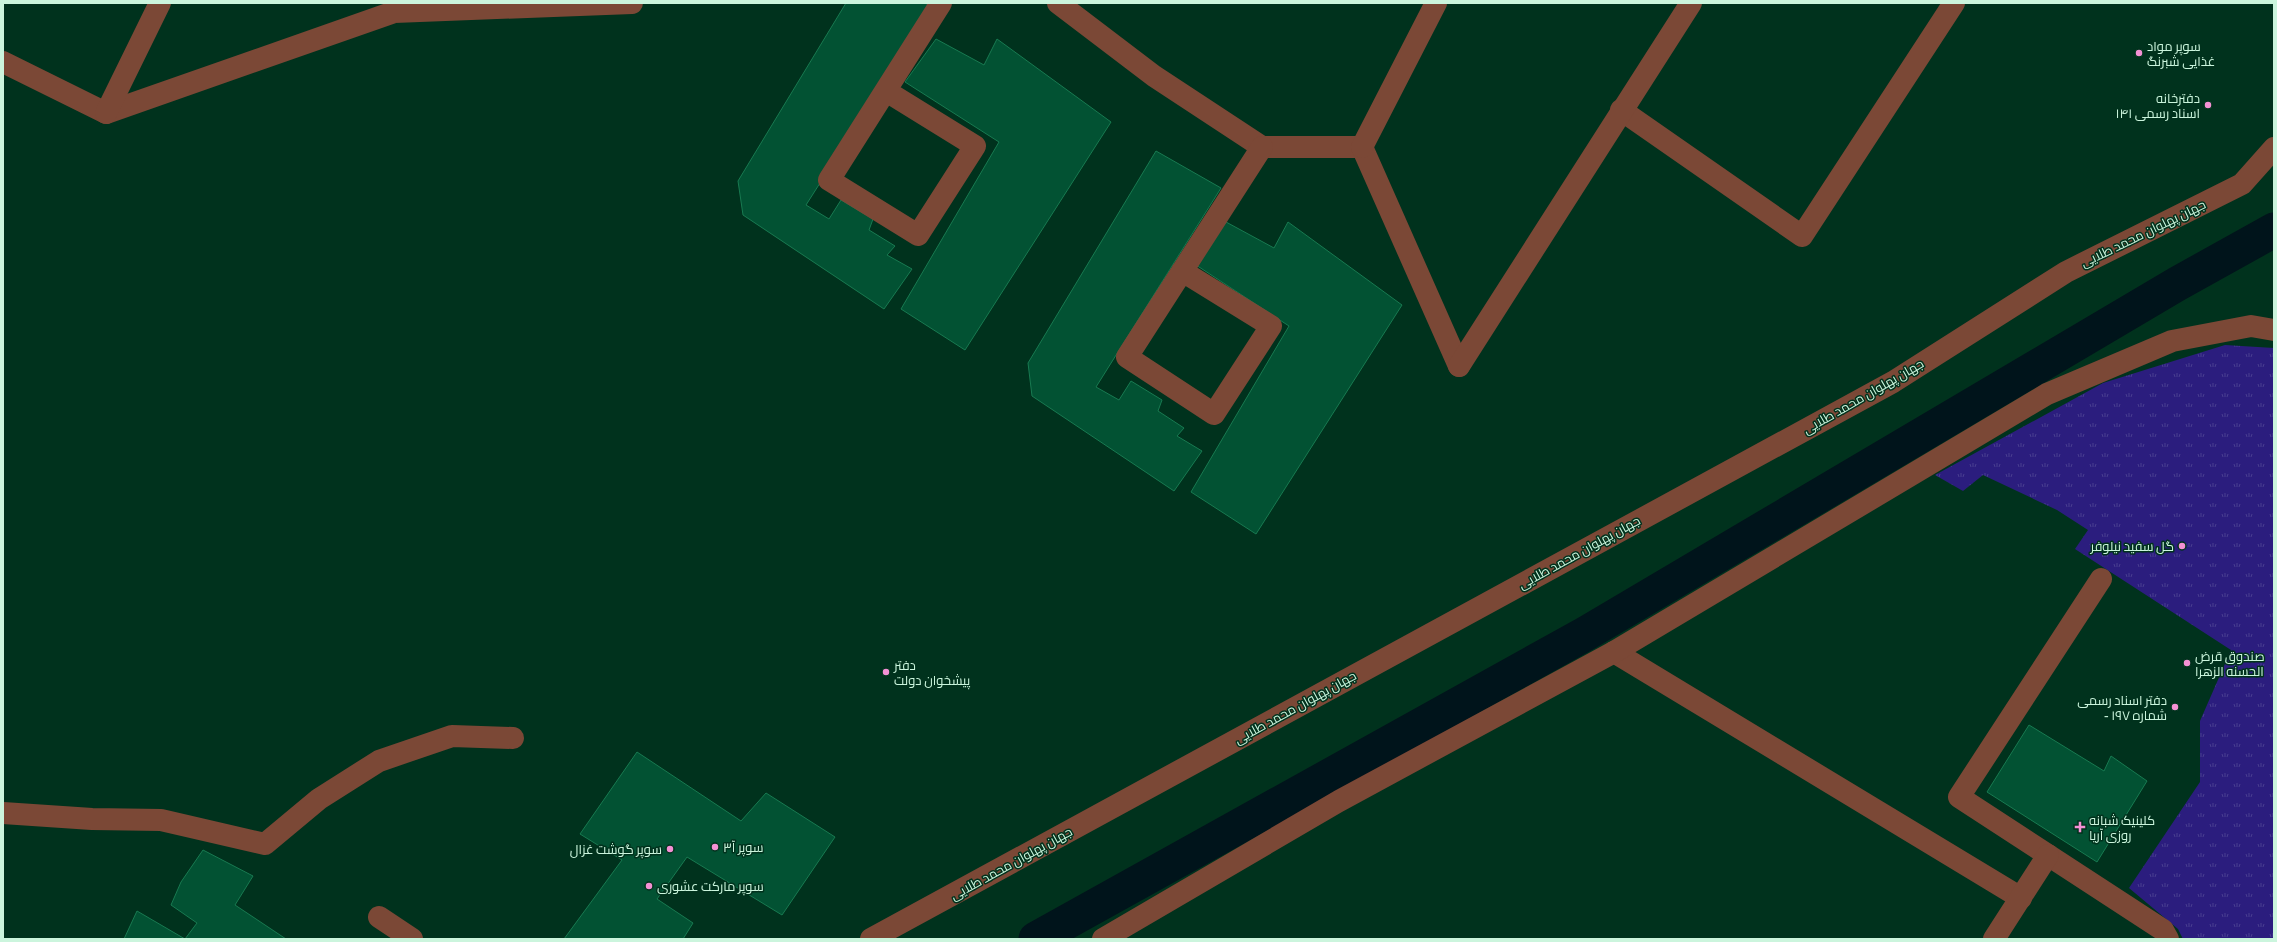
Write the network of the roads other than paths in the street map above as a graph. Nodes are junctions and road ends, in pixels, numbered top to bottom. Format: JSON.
{"nodes":[{"id":1,"x":160,"y":3,"type":"edge"},
{"id":2,"x":632,"y":3,"type":"edge"},
{"id":3,"x":941,"y":3,"type":"edge"},
{"id":4,"x":1058,"y":3,"type":"edge"},
{"id":5,"x":1436,"y":3,"type":"edge"},
{"id":6,"x":1691,"y":3,"type":"edge"},
{"id":7,"x":1954,"y":3,"type":"edge"},
{"id":8,"x":3,"y":62,"type":"edge"},
{"id":9,"x":886,"y":91,"type":"junction"},
{"id":10,"x":1621,"y":110,"type":"junction"},
{"id":11,"x":106,"y":113,"type":"junction"},
{"id":12,"x":1262,"y":147,"type":"junction"},
{"id":13,"x":1362,"y":147,"type":"junction"},
{"id":14,"x":2274,"y":148,"type":"edge"},
{"id":15,"x":1182,"y":271,"type":"junction"},
{"id":16,"x":2274,"y":330,"type":"edge"},
{"id":17,"x":2102,"y":579,"type":"dead end"},
{"id":18,"x":1614,"y":652,"type":"junction"},
{"id":19,"x":512,"y":738,"type":"dead end"},
{"id":20,"x":3,"y":813,"type":"edge"},
{"id":21,"x":2048,"y":855,"type":"junction"},
{"id":22,"x":2021,"y":898,"type":"junction"},
{"id":23,"x":379,"y":917,"type":"dead end"},
{"id":24,"x":412,"y":939,"type":"edge"},
{"id":25,"x":872,"y":939,"type":"edge"},
{"id":26,"x":1103,"y":939,"type":"edge"},
{"id":27,"x":1994,"y":939,"type":"edge"},
{"id":28,"x":2168,"y":939,"type":"edge"}],
"edges":[{"from":1,"to":11,"type":"street"},
{"from":2,"to":11,"type":"street"},
{"from":3,"to":9,"type":"street"},
{"from":4,"to":12,"type":"street"},
{"from":5,"to":13,"type":"street"},
{"from":6,"to":10,"type":"street"},
{"from":7,"to":10,"type":"street"},
{"from":8,"to":11,"type":"street"},
{"from":9,"to":9,"type":"street"},
{"from":10,"to":13,"type":"street"},
{"from":12,"to":13,"type":"street"},
{"from":12,"to":15,"type":"street"},
{"from":14,"to":25,"type":"street","name":"جهان پهلوان محمد طلایی"},
{"from":15,"to":15,"type":"street"},
{"from":16,"to":18,"type":"street"},
{"from":17,"to":21,"type":"street"},
{"from":18,"to":22,"type":"street"},
{"from":18,"to":26,"type":"street"},
{"from":19,"to":20,"type":"street"},
{"from":21,"to":22,"type":"street"},
{"from":21,"to":28,"type":"street"},
{"from":22,"to":27,"type":"street"},
{"from":23,"to":24,"type":"street"}]}
